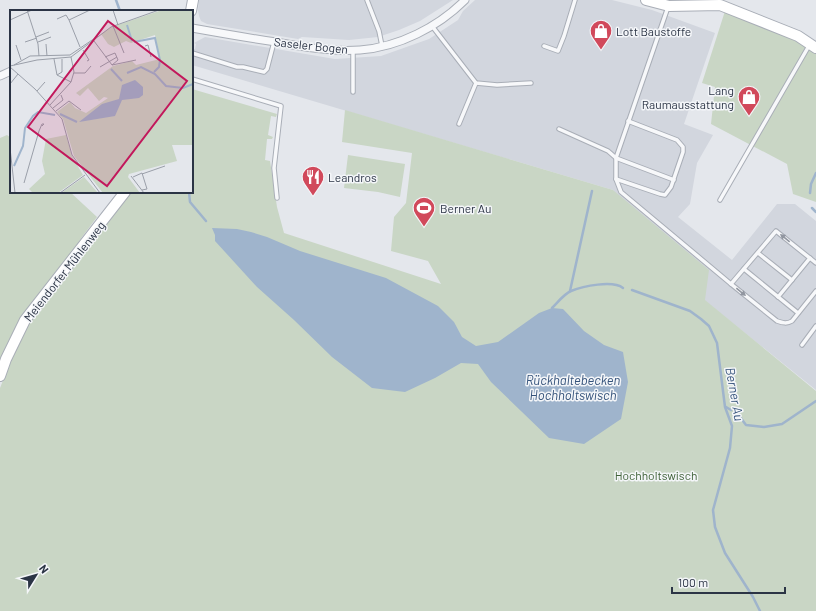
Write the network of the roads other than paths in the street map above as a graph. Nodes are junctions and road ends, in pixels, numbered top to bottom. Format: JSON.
{"nodes":[{"id":1,"x":193,"y":0,"type":"edge"},
{"id":2,"x":367,"y":0,"type":"edge"},
{"id":3,"x":465,"y":0,"type":"edge"},
{"id":4,"x":575,"y":0,"type":"edge"},
{"id":5,"x":646,"y":0,"type":"edge"},
{"id":6,"x":704,"y":3,"type":"edge"},
{"id":7,"x":668,"y":6,"type":"junction"},
{"id":8,"x":192,"y":10,"type":"edge"},
{"id":9,"x":432,"y":26,"type":"junction"},
{"id":10,"x":193,"y":28,"type":"edge"},
{"id":11,"x":274,"y":42,"type":"junction"},
{"id":12,"x":813,"y":45,"type":"edge"},
{"id":13,"x":382,"y":46,"type":"junction"},
{"id":14,"x":544,"y":46,"type":"dead end"},
{"id":15,"x":353,"y":50,"type":"junction"},
{"id":16,"x":193,"y":53,"type":"edge"},
{"id":17,"x":10,"y":71,"type":"edge"},
{"id":18,"x":0,"y":76,"type":"edge"},
{"id":19,"x":193,"y":79,"type":"edge"},
{"id":20,"x":476,"y":83,"type":"junction"},
{"id":21,"x":531,"y":83,"type":"dead end"},
{"id":22,"x":352,"y":92,"type":"dead end"},
{"id":23,"x":628,"y":121,"type":"junction"},
{"id":24,"x":459,"y":124,"type":"dead end"},
{"id":25,"x":560,"y":129,"type":"dead end"},
{"id":26,"x":616,"y":158,"type":"junction"},
{"id":27,"x":616,"y":179,"type":"junction"},
{"id":28,"x":674,"y":180,"type":"junction"},
{"id":29,"x":124,"y":193,"type":"edge"},
{"id":30,"x":277,"y":198,"type":"dead end"},
{"id":31,"x":720,"y":200,"type":"dead end"},
{"id":32,"x":758,"y":253,"type":"junction"},
{"id":33,"x":810,"y":258,"type":"junction"},
{"id":34,"x":816,"y":263,"type":"edge"},
{"id":35,"x":744,"y":269,"type":"junction"},
{"id":36,"x":792,"y":280,"type":"junction"},
{"id":37,"x":731,"y":284,"type":"junction"},
{"id":38,"x":816,"y":291,"type":"edge"},
{"id":39,"x":778,"y":297,"type":"junction"},
{"id":40,"x":798,"y":313,"type":"junction"},
{"id":41,"x":816,"y":326,"type":"edge"},
{"id":42,"x":802,"y":345,"type":"dead end"},
{"id":43,"x":0,"y":376,"type":"edge"}],
"edges":[{"from":1,"to":8,"type":"street"},
{"from":2,"to":13,"type":"lane"},
{"from":3,"to":9,"type":"street","name":"Saseler Bogen"},
{"from":4,"to":14,"type":"lane"},
{"from":5,"to":7,"type":"street"},
{"from":6,"to":7,"type":"street"},
{"from":6,"to":12,"type":"street"},
{"from":7,"to":23,"type":"lane"},
{"from":9,"to":13,"type":"street","name":"Saseler Bogen"},
{"from":9,"to":20,"type":"lane"},
{"from":10,"to":11,"type":"street","name":"Saseler Bogen"},
{"from":11,"to":15,"type":"street","name":"Saseler Bogen"},
{"from":11,"to":16,"type":"lane"},
{"from":12,"to":31,"type":"lane"},
{"from":13,"to":15,"type":"street","name":"Saseler Bogen"},
{"from":15,"to":22,"type":"lane"},
{"from":17,"to":18,"type":"street"},
{"from":19,"to":30,"type":"lane"},
{"from":20,"to":21,"type":"lane"},
{"from":20,"to":24,"type":"lane"},
{"from":23,"to":26,"type":"lane"},
{"from":23,"to":28,"type":"lane"},
{"from":25,"to":26,"type":"lane"},
{"from":26,"to":27,"type":"lane"},
{"from":26,"to":28,"type":"lane"},
{"from":27,"to":28,"type":"lane"},
{"from":27,"to":37,"type":"lane"},
{"from":29,"to":43,"type":"street","name":"Meiendorfer Mühlenweg"},
{"from":33,"to":32,"type":"lane","one_way":true},
{"from":32,"to":35,"type":"lane"},
{"from":32,"to":36,"type":"lane"},
{"from":33,"to":34,"type":"lane"},
{"from":33,"to":36,"type":"lane"},
{"from":35,"to":37,"type":"lane"},
{"from":35,"to":39,"type":"lane"},
{"from":36,"to":39,"type":"lane"},
{"from":37,"to":40,"type":"lane","one_way":true},
{"from":38,"to":40,"type":"lane"},
{"from":39,"to":40,"type":"lane"},
{"from":41,"to":42,"type":"lane"}]}
